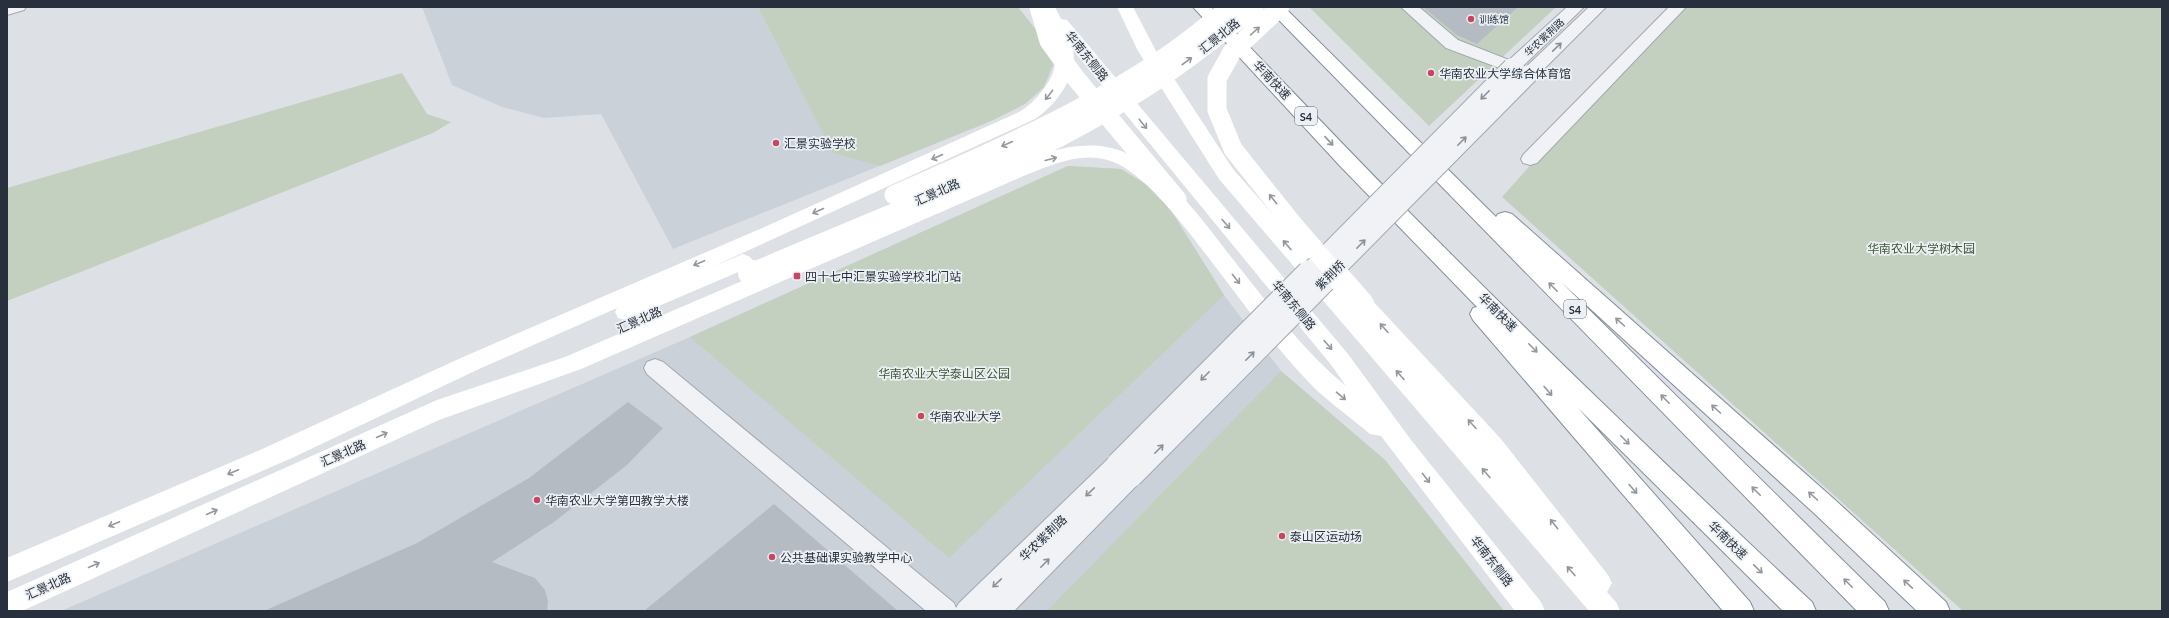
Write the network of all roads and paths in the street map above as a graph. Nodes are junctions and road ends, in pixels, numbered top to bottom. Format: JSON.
{"nodes":[{"id":1,"x":18,"y":7,"type":"edge"},
{"id":2,"x":1039,"y":7,"type":"edge"},
{"id":3,"x":1047,"y":7,"type":"edge"},
{"id":4,"x":1125,"y":7,"type":"edge"},
{"id":5,"x":1200,"y":7,"type":"edge"},
{"id":6,"x":1230,"y":7,"type":"edge"},
{"id":7,"x":1254,"y":7,"type":"edge"},
{"id":8,"x":1274,"y":7,"type":"edge"},
{"id":9,"x":1280,"y":7,"type":"edge"},
{"id":10,"x":1409,"y":7,"type":"edge"},
{"id":11,"x":1576,"y":7,"type":"edge"},
{"id":12,"x":1598,"y":7,"type":"edge"},
{"id":13,"x":1678,"y":7,"type":"edge"},
{"id":14,"x":7,"y":10,"type":"edge"},
{"id":15,"x":1323,"y":54,"type":"junction"},
{"id":16,"x":1520,"y":70,"type":"junction"},
{"id":17,"x":1530,"y":159,"type":"dead end"},
{"id":18,"x":1348,"y":161,"type":"junction"},
{"id":19,"x":1204,"y":236,"type":"junction"},
{"id":20,"x":746,"y":268,"type":"junction"},
{"id":21,"x":655,"y":368,"type":"dead end"},
{"id":22,"x":432,"y":412,"type":"junction"},
{"id":23,"x":1402,"y":447,"type":"junction"},
{"id":24,"x":269,"y":456,"type":"junction"},
{"id":25,"x":1124,"y":470,"type":"junction"},
{"id":26,"x":7,"y":570,"type":"edge"},
{"id":27,"x":7,"y":605,"type":"edge"},
{"id":28,"x":945,"y":611,"type":"edge"},
{"id":29,"x":968,"y":611,"type":"edge"},
{"id":30,"x":997,"y":611,"type":"edge"},
{"id":31,"x":1531,"y":611,"type":"edge"},
{"id":32,"x":1606,"y":611,"type":"edge"},
{"id":33,"x":1620,"y":611,"type":"edge"},
{"id":34,"x":1740,"y":611,"type":"edge"},
{"id":35,"x":1802,"y":611,"type":"edge"},
{"id":36,"x":1875,"y":611,"type":"edge"},
{"id":37,"x":1936,"y":611,"type":"edge"}],
"edges":[{"from":1,"to":14,"type":"street"},
{"from":2,"to":19,"type":"main road","bridge":true},
{"from":3,"to":23,"type":"main road","name":"华南东侧路","one_way":true},
{"from":3,"to":24,"type":"main road","one_way":true},
{"from":32,"to":4,"type":"main road","one_way":true},
{"from":5,"to":18,"type":"main road","name":"华南快速","number":"S4","one_way":true},
{"from":6,"to":20,"type":"main road","name":"汇景北路","one_way":true,"bridge":true},
{"from":20,"to":7,"type":"main road","name":"汇景北路","one_way":true,"bridge":true},
{"from":8,"to":15,"type":"main road","number":"S4"},
{"from":33,"to":9,"type":"main road","one_way":true,"bridge":true},
{"from":10,"to":16,"type":"street"},
{"from":11,"to":16,"type":"street","name":"华农紫荆路"},
{"from":16,"to":12,"type":"street","name":"华农紫荆路","one_way":true},
{"from":13,"to":17,"type":"street"},
{"from":36,"to":15,"type":"main road","number":"S4","one_way":true},
{"from":37,"to":15,"type":"main road","one_way":true},
{"from":16,"to":25,"type":"street","name":"紫荆桥","bridge":true},
{"from":18,"to":34,"type":"main road","one_way":true},
{"from":18,"to":35,"type":"main road","name":"华南快速","number":"S4","one_way":true},
{"from":22,"to":19,"type":"main road","one_way":true},
{"from":19,"to":23,"type":"main road","one_way":true},
{"from":20,"to":22,"type":"main road","name":"汇景北路"},
{"from":20,"to":24,"type":"main road","name":"汇景北路"},
{"from":21,"to":28,"type":"street"},
{"from":27,"to":22,"type":"main road","name":"汇景北路","one_way":true},
{"from":23,"to":31,"type":"main road","name":"华南东侧路","one_way":true},
{"from":24,"to":26,"type":"main road","name":"汇景北路","one_way":true},
{"from":25,"to":29,"type":"street","name":"华农紫荆路","one_way":true},
{"from":30,"to":25,"type":"street","name":"华农紫荆路","one_way":true}]}
